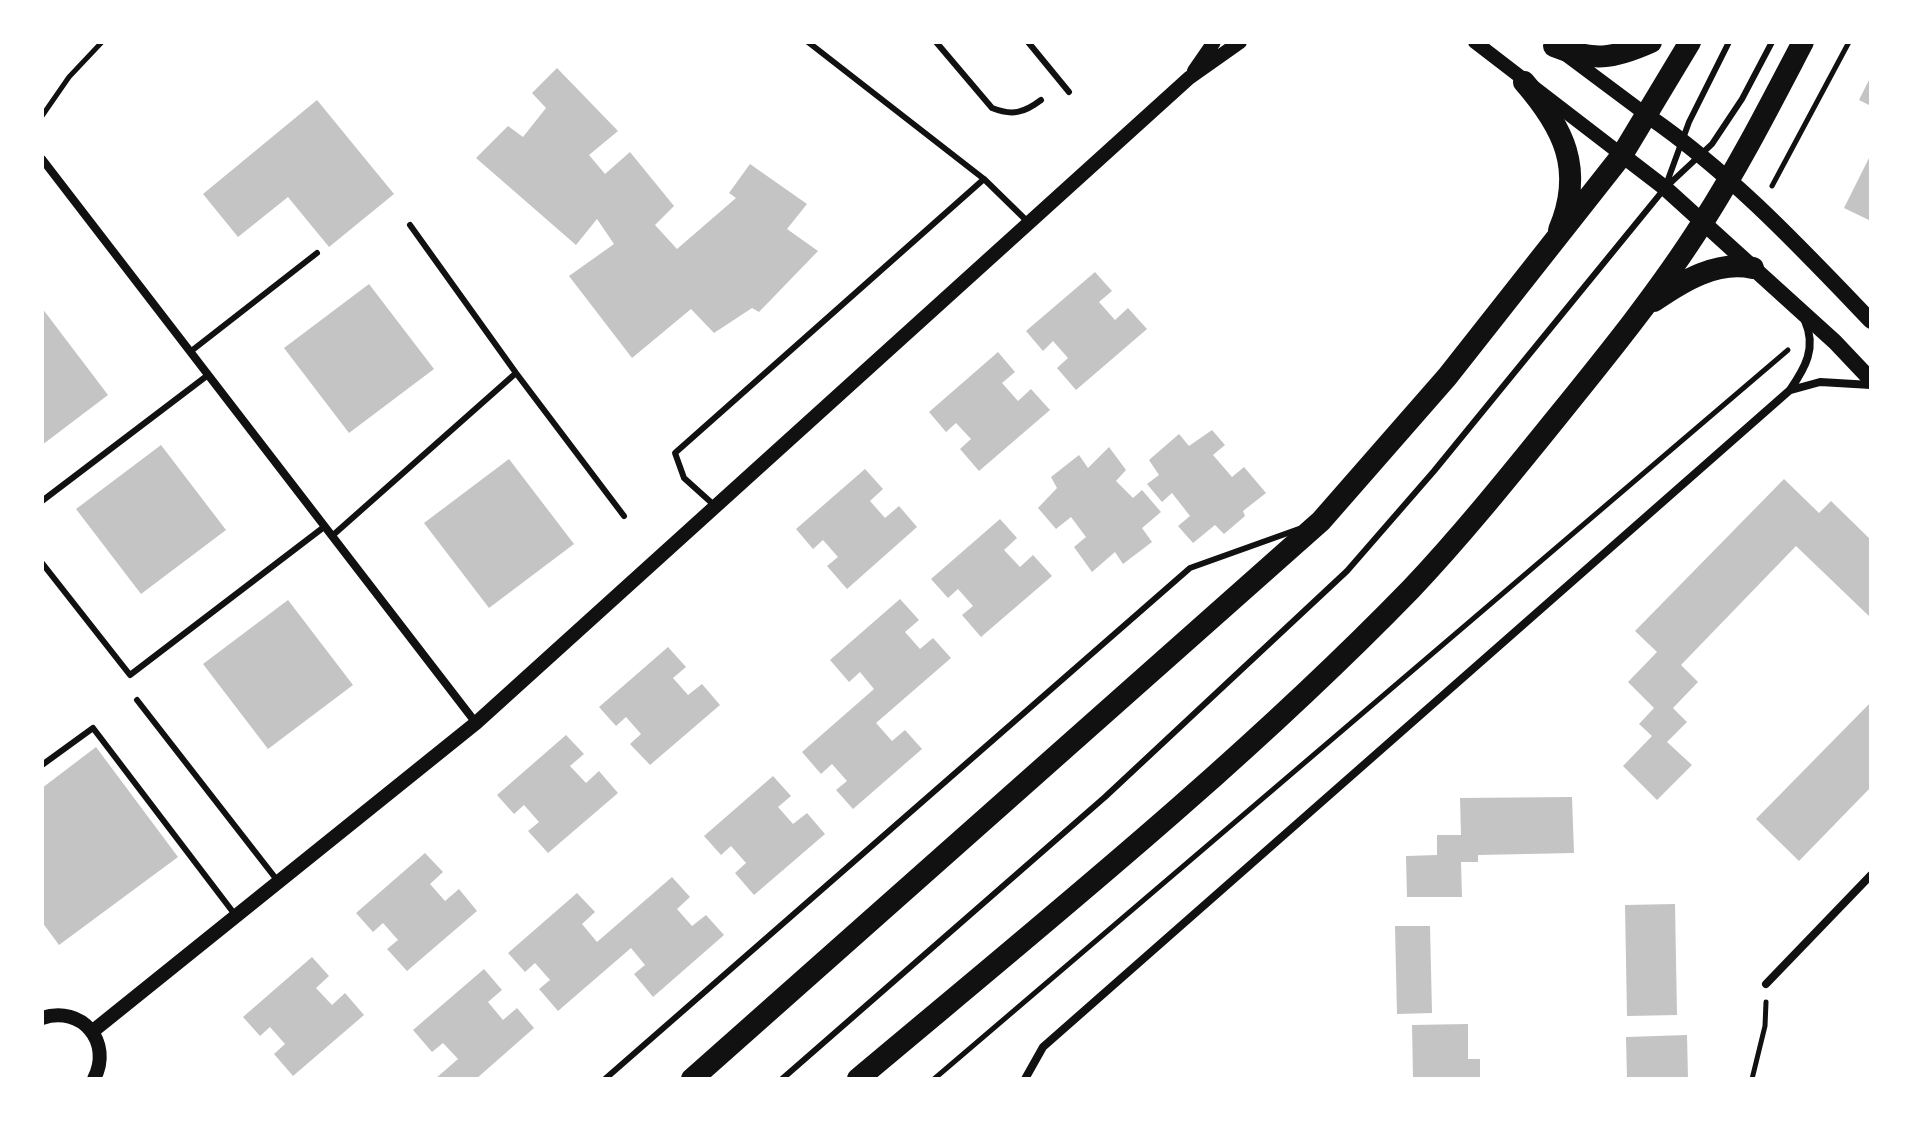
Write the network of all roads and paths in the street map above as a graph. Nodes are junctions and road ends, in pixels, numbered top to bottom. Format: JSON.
{"nodes":[{"id":1,"x":102,"y":42,"type":"edge"},
{"id":2,"x":808,"y":42,"type":"edge"},
{"id":3,"x":936,"y":42,"type":"edge"},
{"id":4,"x":1028,"y":42,"type":"edge"},
{"id":5,"x":1214,"y":42,"type":"edge"},
{"id":6,"x":1240,"y":42,"type":"edge"},
{"id":7,"x":1475,"y":42,"type":"edge"},
{"id":8,"x":1651,"y":42,"type":"edge"},
{"id":9,"x":1690,"y":42,"type":"edge"},
{"id":10,"x":1729,"y":42,"type":"edge"},
{"id":11,"x":1772,"y":42,"type":"edge"},
{"id":12,"x":1803,"y":42,"type":"edge"},
{"id":13,"x":1849,"y":42,"type":"edge"},
{"id":14,"x":1552,"y":44,"type":"edge"},
{"id":15,"x":1189,"y":78,"type":"junction"},
{"id":16,"x":1524,"y":82,"type":"junction"},
{"id":17,"x":1069,"y":92,"type":"dead end"},
{"id":18,"x":1041,"y":100,"type":"dead end"},
{"id":19,"x":42,"y":116,"type":"edge"},
{"id":20,"x":1648,"y":116,"type":"junction"},
{"id":21,"x":1682,"y":139,"type":"junction"},
{"id":22,"x":1622,"y":155,"type":"junction"},
{"id":23,"x":1701,"y":156,"type":"junction"},
{"id":24,"x":42,"y":159,"type":"edge"},
{"id":25,"x":984,"y":179,"type":"junction"},
{"id":26,"x":1728,"y":180,"type":"junction"},
{"id":27,"x":1665,"y":188,"type":"junction"},
{"id":28,"x":1759,"y":208,"type":"junction"},
{"id":29,"x":1703,"y":222,"type":"junction"},
{"id":30,"x":1029,"y":223,"type":"junction"},
{"id":31,"x":410,"y":225,"type":"dead end"},
{"id":32,"x":1551,"y":246,"type":"junction"},
{"id":33,"x":317,"y":253,"type":"dead end"},
{"id":34,"x":1753,"y":268,"type":"junction"},
{"id":35,"x":1647,"y":306,"type":"junction"},
{"id":36,"x":1799,"y":310,"type":"junction"},
{"id":37,"x":1871,"y":321,"type":"edge"},
{"id":38,"x":1810,"y":346,"type":"junction"},
{"id":39,"x":190,"y":352,"type":"junction"},
{"id":40,"x":516,"y":373,"type":"junction"},
{"id":41,"x":208,"y":375,"type":"junction"},
{"id":42,"x":1871,"y":383,"type":"edge"},
{"id":43,"x":1790,"y":390,"type":"junction"},
{"id":44,"x":42,"y":501,"type":"edge"},
{"id":45,"x":716,"y":506,"type":"junction"},
{"id":46,"x":624,"y":516,"type":"dead end"},
{"id":47,"x":1321,"y":521,"type":"junction"},
{"id":48,"x":324,"y":527,"type":"junction"},
{"id":49,"x":332,"y":536,"type":"junction"},
{"id":50,"x":42,"y":563,"type":"edge"},
{"id":51,"x":137,"y":700,"type":"dead end"},
{"id":52,"x":476,"y":723,"type":"junction"},
{"id":53,"x":42,"y":765,"type":"edge"},
{"id":54,"x":1871,"y":875,"type":"edge"},
{"id":55,"x":279,"y":882,"type":"junction"},
{"id":56,"x":236,"y":916,"type":"junction"},
{"id":57,"x":1766,"y":984,"type":"joint"},
{"id":58,"x":42,"y":1018,"type":"edge"},
{"id":59,"x":93,"y":1031,"type":"junction"},
{"id":60,"x":94,"y":1079,"type":"edge"},
{"id":61,"x":605,"y":1079,"type":"edge"},
{"id":62,"x":692,"y":1079,"type":"edge"},
{"id":63,"x":782,"y":1079,"type":"edge"},
{"id":64,"x":858,"y":1079,"type":"edge"},
{"id":65,"x":934,"y":1079,"type":"edge"},
{"id":66,"x":1025,"y":1079,"type":"edge"},
{"id":67,"x":1752,"y":1079,"type":"edge"}],
"edges":[{"from":1,"to":19,"type":"path"},
{"from":2,"to":25,"type":"lane"},
{"from":3,"to":18,"type":"lane"},
{"from":4,"to":17,"type":"lane"},
{"from":5,"to":15,"type":"street"},
{"from":6,"to":15,"type":"street"},
{"from":7,"to":16,"type":"street"},
{"from":8,"to":14,"type":"highway"},
{"from":9,"to":20,"type":"highway"},
{"from":10,"to":21,"type":"lane"},
{"from":11,"to":23,"type":"lane"},
{"from":12,"to":26,"type":"highway"},
{"from":13,"to":28,"type":"path"},
{"from":14,"to":20,"type":"street"},
{"from":15,"to":30,"type":"street"},
{"from":16,"to":22,"type":"street"},
{"from":16,"to":32,"type":"highway"},
{"from":20,"to":21,"type":"main road"},
{"from":20,"to":22,"type":"highway"},
{"from":21,"to":23,"type":"main road"},
{"from":21,"to":27,"type":"lane"},
{"from":22,"to":27,"type":"main road"},
{"from":22,"to":32,"type":"highway"},
{"from":23,"to":26,"type":"main road"},
{"from":23,"to":27,"type":"lane"},
{"from":24,"to":39,"type":"street"},
{"from":25,"to":30,"type":"lane"},
{"from":25,"to":45,"type":"lane"},
{"from":26,"to":28,"type":"main road"},
{"from":26,"to":29,"type":"highway"},
{"from":27,"to":29,"type":"main road"},
{"from":27,"to":63,"type":"lane"},
{"from":28,"to":37,"type":"main road"},
{"from":29,"to":34,"type":"main road"},
{"from":29,"to":35,"type":"highway"},
{"from":30,"to":45,"type":"street"},
{"from":31,"to":40,"type":"lane"},
{"from":32,"to":47,"type":"highway"},
{"from":33,"to":39,"type":"lane"},
{"from":34,"to":35,"type":"highway"},
{"from":34,"to":36,"type":"main road"},
{"from":35,"to":64,"type":"highway"},
{"from":36,"to":38,"type":"street"},
{"from":36,"to":42,"type":"main road"},
{"from":38,"to":43,"type":"street"},
{"from":38,"to":65,"type":"path"},
{"from":39,"to":41,"type":"street"},
{"from":40,"to":46,"type":"lane"},
{"from":40,"to":49,"type":"lane"},
{"from":41,"to":44,"type":"lane"},
{"from":41,"to":48,"type":"street"},
{"from":42,"to":43,"type":"street"},
{"from":43,"to":66,"type":"street"},
{"from":45,"to":52,"type":"street"},
{"from":47,"to":61,"type":"lane"},
{"from":47,"to":62,"type":"highway"},
{"from":48,"to":49,"type":"street"},
{"from":48,"to":50,"type":"lane"},
{"from":49,"to":52,"type":"street"},
{"from":51,"to":55,"type":"lane"},
{"from":52,"to":55,"type":"street"},
{"from":53,"to":56,"type":"lane"},
{"from":54,"to":57,"type":"street"},
{"from":55,"to":56,"type":"street"},
{"from":56,"to":59,"type":"street"},
{"from":57,"to":67,"type":"path"},
{"from":58,"to":59,"type":"street"},
{"from":59,"to":60,"type":"street"}]}
